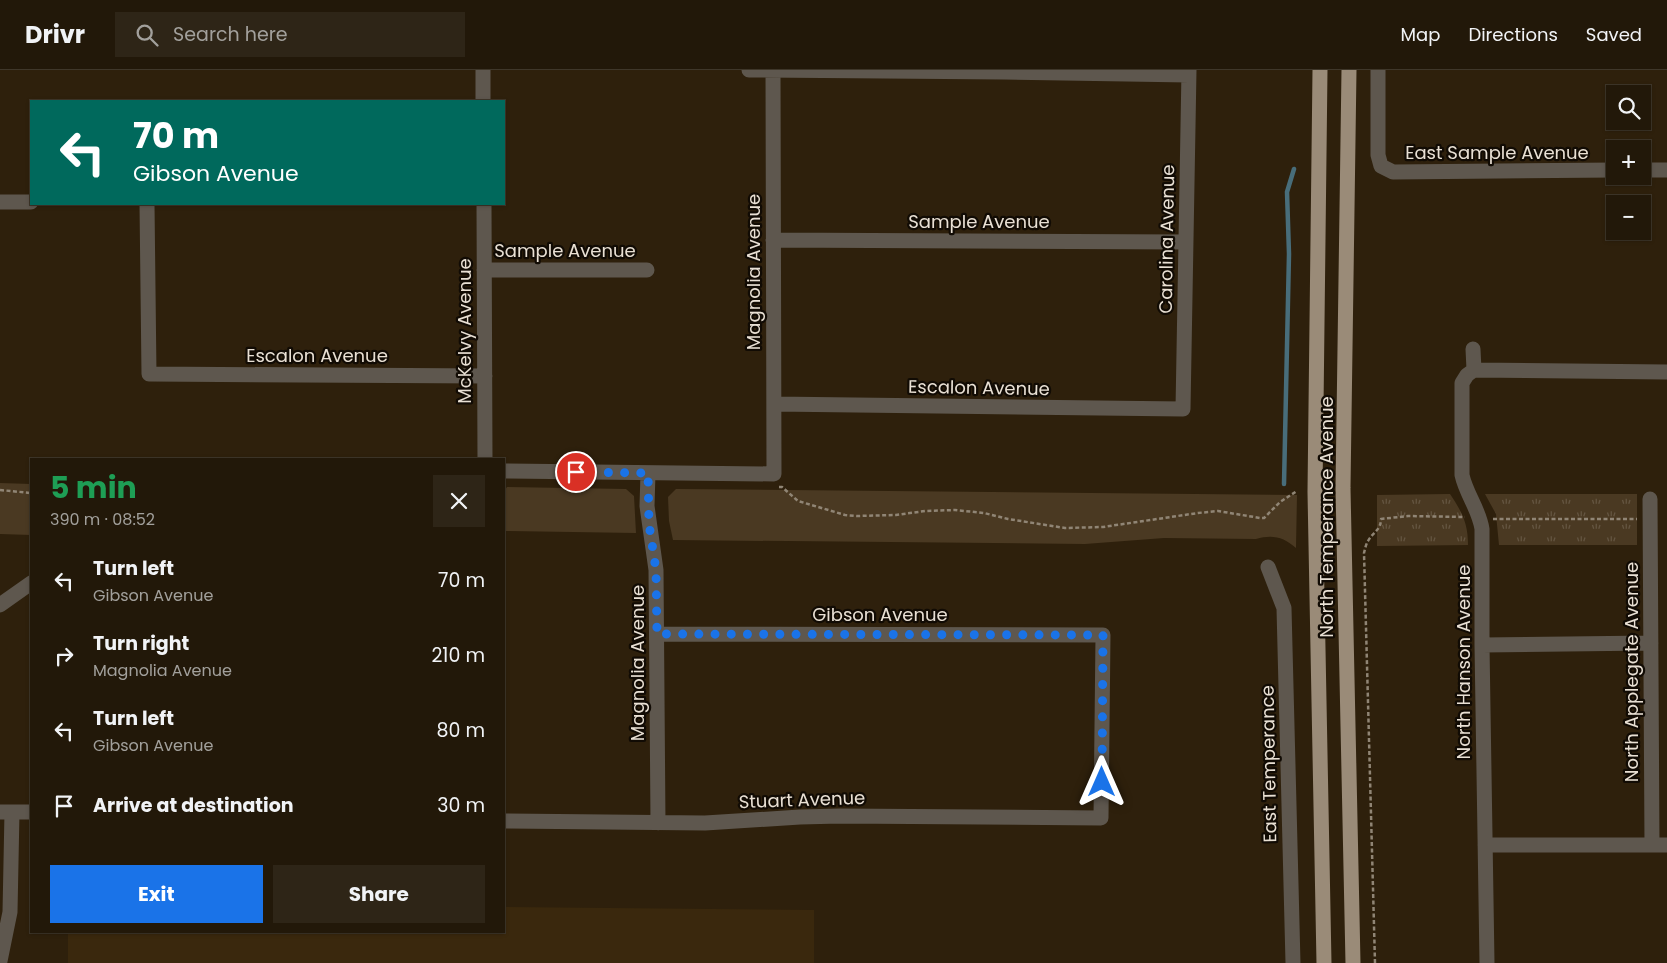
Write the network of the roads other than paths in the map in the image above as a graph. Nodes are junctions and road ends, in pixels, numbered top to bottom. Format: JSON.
{"nodes":[{"id":1,"x":483,"y":70,"type":"edge"},
{"id":2,"x":749,"y":70,"type":"edge"},
{"id":3,"x":773,"y":70,"type":"edge"},
{"id":4,"x":1320,"y":70,"type":"edge"},
{"id":5,"x":1349,"y":70,"type":"edge"},
{"id":6,"x":1378,"y":70,"type":"edge"},
{"id":7,"x":1004,"y":71,"type":"edge"},
{"id":8,"x":1189,"y":73,"type":"edge"},
{"id":9,"x":483,"y":100,"type":"edge"},
{"id":10,"x":1606,"y":170,"type":"edge"},
{"id":11,"x":1651,"y":170,"type":"edge"},
{"id":12,"x":1667,"y":170,"type":"edge"},
{"id":13,"x":0,"y":202,"type":"edge"},
{"id":14,"x":30,"y":202,"type":"edge"},
{"id":15,"x":147,"y":205,"type":"edge"},
{"id":16,"x":484,"y":205,"type":"edge"},
{"id":17,"x":773,"y":240,"type":"junction"},
{"id":18,"x":1186,"y":242,"type":"junction"},
{"id":19,"x":484,"y":270,"type":"junction"},
{"id":20,"x":647,"y":270,"type":"dead end"},
{"id":21,"x":1474,"y":349,"type":"dead end"},
{"id":22,"x":1474,"y":370,"type":"junction"},
{"id":23,"x":1667,"y":372,"type":"edge"},
{"id":24,"x":484,"y":376,"type":"junction"},
{"id":25,"x":774,"y":404,"type":"junction"},
{"id":26,"x":1183,"y":409,"type":"joint"},
{"id":27,"x":485,"y":458,"type":"edge"},
{"id":28,"x":505,"y":471,"type":"edge"},
{"id":29,"x":648,"y":473,"type":"junction"},
{"id":30,"x":1650,"y":499,"type":"dead end"},
{"id":31,"x":1268,"y":567,"type":"dead end"},
{"id":32,"x":30,"y":584,"type":"edge"},
{"id":33,"x":0,"y":605,"type":"edge"},
{"id":34,"x":657,"y":634,"type":"junction"},
{"id":35,"x":1651,"y":643,"type":"junction"},
{"id":36,"x":1482,"y":645,"type":"junction"},
{"id":37,"x":6,"y":812,"type":"edge"},
{"id":38,"x":30,"y":812,"type":"edge"},
{"id":39,"x":1101,"y":818,"type":"joint"},
{"id":40,"x":505,"y":821,"type":"edge"},
{"id":41,"x":658,"y":822,"type":"junction"},
{"id":42,"x":1485,"y":845,"type":"junction"},
{"id":43,"x":1660,"y":845,"type":"edge"},
{"id":44,"x":0,"y":961,"type":"edge"},
{"id":45,"x":1293,"y":963,"type":"edge"},
{"id":46,"x":1324,"y":963,"type":"edge"},
{"id":47,"x":1353,"y":963,"type":"edge"},
{"id":48,"x":1486,"y":963,"type":"edge"}],
"edges":[{"from":1,"to":9,"type":"street"},
{"from":2,"to":3,"type":"street"},
{"from":3,"to":7,"type":"street"},
{"from":3,"to":17,"type":"street","name":"Magnolia Avenue"},
{"from":4,"to":46,"type":"main road","name":"North Temperance Avenue"},
{"from":5,"to":47,"type":"main road","name":"North Temperance Avenue"},
{"from":6,"to":10,"type":"street","name":"East Sample Avenue"},
{"from":7,"to":8,"type":"street"},
{"from":8,"to":18,"type":"street","name":"Carolina Avenue"},
{"from":11,"to":12,"type":"street"},
{"from":13,"to":14,"type":"street"},
{"from":15,"to":24,"type":"street","name":"Escalon Avenue"},
{"from":16,"to":19,"type":"street","name":"McKelvy Avenue"},
{"from":17,"to":18,"type":"street","name":"Sample Avenue"},
{"from":17,"to":25,"type":"street","name":"Magnolia Avenue"},
{"from":18,"to":26,"type":"street","name":"Carolina Avenue"},
{"from":19,"to":20,"type":"street","name":"Sample Avenue"},
{"from":19,"to":24,"type":"street","name":"McKelvy Avenue"},
{"from":21,"to":22,"type":"street"},
{"from":22,"to":23,"type":"street"},
{"from":22,"to":36,"type":"street","name":"North Hanson Avenue"},
{"from":24,"to":27,"type":"street","name":"McKelvy Avenue"},
{"from":25,"to":26,"type":"street","name":"Escalon Avenue"},
{"from":25,"to":29,"type":"street","name":"Magnolia Avenue"},
{"from":28,"to":29,"type":"street"},
{"from":29,"to":34,"type":"street","name":"Magnolia Avenue"},
{"from":30,"to":35,"type":"street","name":"North Applegate Avenue"},
{"from":31,"to":45,"type":"street","name":"East Temperance"},
{"from":32,"to":33,"type":"street"},
{"from":34,"to":39,"type":"street","name":"Gibson Avenue"},
{"from":34,"to":41,"type":"street","name":"Magnolia Avenue"},
{"from":35,"to":36,"type":"street"},
{"from":35,"to":43,"type":"street","name":"North Applegate Avenue"},
{"from":36,"to":42,"type":"street","name":"North Hanson Avenue"},
{"from":37,"to":38,"type":"street"},
{"from":37,"to":44,"type":"street"},
{"from":39,"to":41,"type":"street","name":"Stuart Avenue"},
{"from":40,"to":41,"type":"street","name":"Stuart Avenue"},
{"from":42,"to":43,"type":"street"},
{"from":42,"to":48,"type":"street","name":"North Hanson Avenue"}]}
